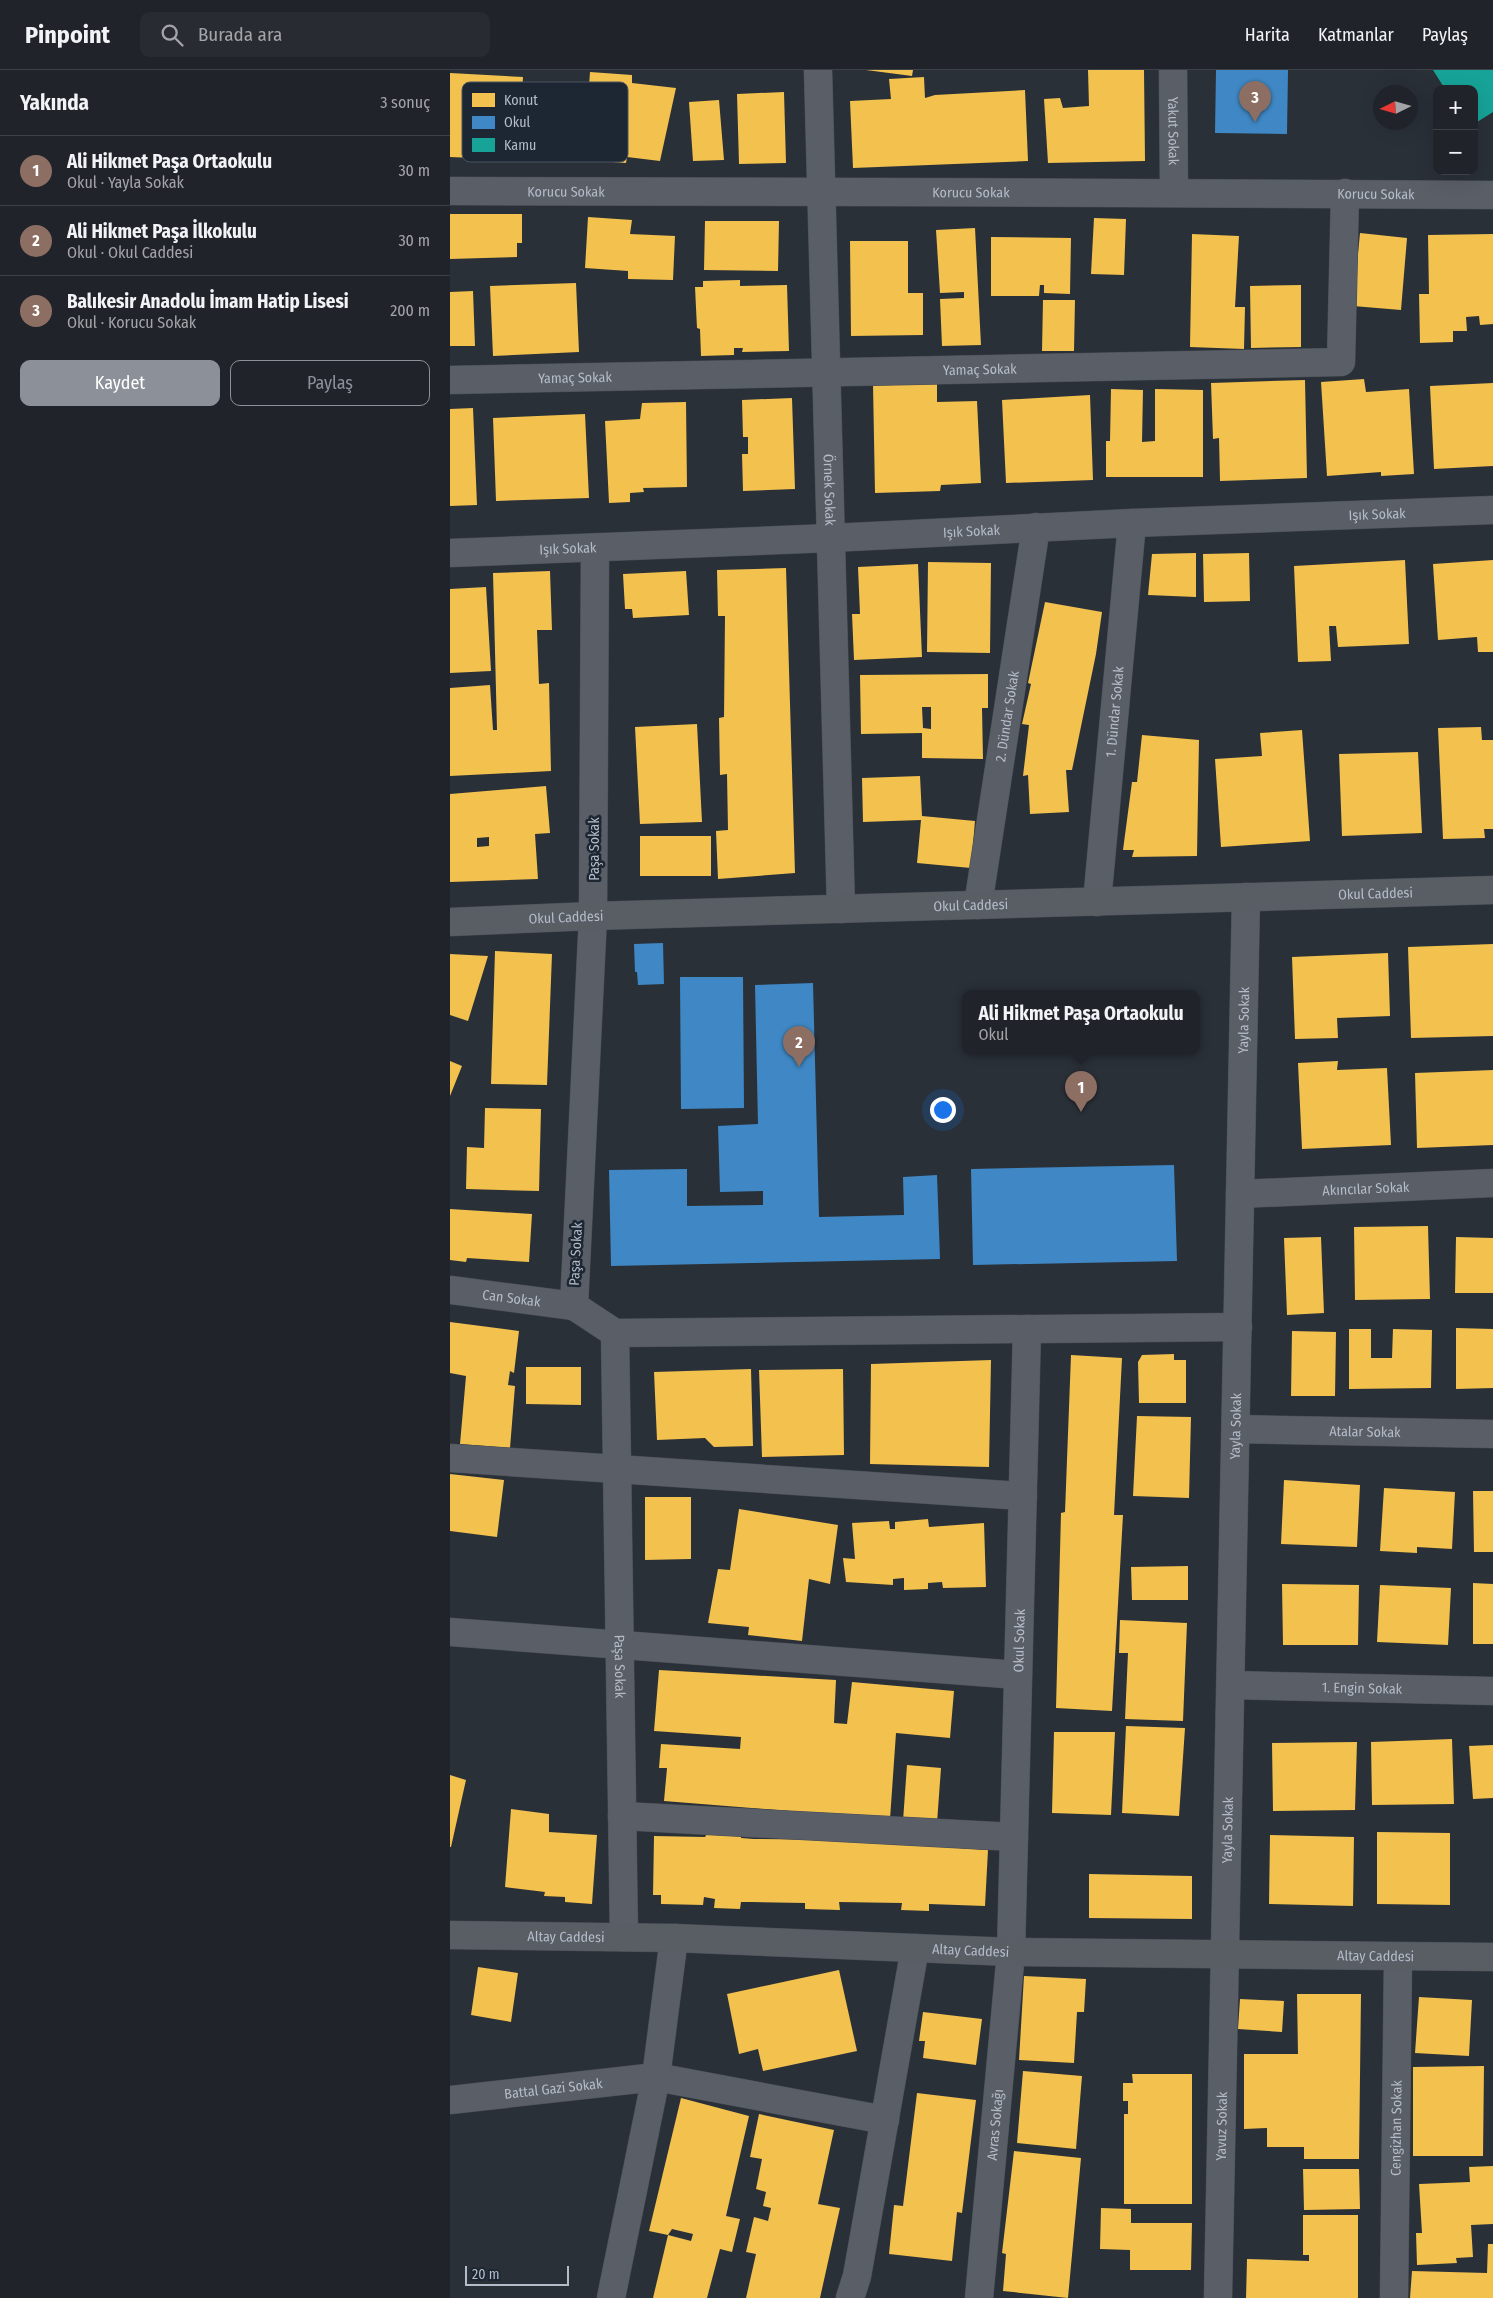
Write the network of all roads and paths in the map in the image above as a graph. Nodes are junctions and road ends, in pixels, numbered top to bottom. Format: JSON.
{"nodes":[{"id":1,"x":818,"y":70,"type":"edge"},
{"id":2,"x":1174,"y":70,"type":"edge"},
{"id":3,"x":450,"y":191,"type":"edge"},
{"id":4,"x":1174,"y":192,"type":"junction"},
{"id":5,"x":821,"y":193,"type":"junction"},
{"id":6,"x":1345,"y":193,"type":"junction"},
{"id":7,"x":1493,"y":195,"type":"edge"},
{"id":8,"x":826,"y":372,"type":"junction"},
{"id":9,"x":450,"y":380,"type":"edge"},
{"id":10,"x":1493,"y":510,"type":"edge"},
{"id":11,"x":1132,"y":523,"type":"junction"},
{"id":12,"x":1036,"y":527,"type":"junction"},
{"id":13,"x":831,"y":538,"type":"junction"},
{"id":14,"x":596,"y":548,"type":"junction"},
{"id":15,"x":450,"y":554,"type":"edge"},
{"id":16,"x":1493,"y":890,"type":"edge"},
{"id":17,"x":1246,"y":897,"type":"junction"},
{"id":18,"x":1097,"y":902,"type":"junction"},
{"id":19,"x":978,"y":905,"type":"junction"},
{"id":20,"x":841,"y":909,"type":"junction"},
{"id":21,"x":593,"y":916,"type":"junction"},
{"id":22,"x":450,"y":922,"type":"edge"},
{"id":23,"x":1493,"y":1183,"type":"edge"},
{"id":24,"x":1240,"y":1194,"type":"junction"},
{"id":25,"x":450,"y":1290,"type":"edge"},
{"id":26,"x":574,"y":1306,"type":"junction"},
{"id":27,"x":1238,"y":1327,"type":"junction"},
{"id":28,"x":1027,"y":1329,"type":"junction"},
{"id":29,"x":615,"y":1332,"type":"junction"},
{"id":30,"x":1236,"y":1428,"type":"junction"},
{"id":31,"x":1493,"y":1434,"type":"edge"},
{"id":32,"x":450,"y":1458,"type":"edge"},
{"id":33,"x":617,"y":1470,"type":"junction"},
{"id":34,"x":1023,"y":1496,"type":"junction"},
{"id":35,"x":450,"y":1632,"type":"edge"},
{"id":36,"x":620,"y":1645,"type":"junction"},
{"id":37,"x":1018,"y":1675,"type":"junction"},
{"id":38,"x":1231,"y":1685,"type":"junction"},
{"id":39,"x":1493,"y":1691,"type":"edge"},
{"id":40,"x":622,"y":1816,"type":"junction"},
{"id":41,"x":1014,"y":1837,"type":"junction"},
{"id":42,"x":450,"y":1935,"type":"edge"},
{"id":43,"x":624,"y":1937,"type":"junction"},
{"id":44,"x":674,"y":1938,"type":"junction"},
{"id":45,"x":915,"y":1948,"type":"junction"},
{"id":46,"x":1011,"y":1952,"type":"junction"},
{"id":47,"x":1226,"y":1954,"type":"junction"},
{"id":48,"x":1398,"y":1957,"type":"junction"},
{"id":49,"x":1493,"y":1957,"type":"edge"},
{"id":50,"x":656,"y":2077,"type":"junction"},
{"id":51,"x":450,"y":2100,"type":"edge"},
{"id":52,"x":885,"y":2120,"type":"junction"},
{"id":53,"x":611,"y":2298,"type":"edge"},
{"id":54,"x":850,"y":2298,"type":"edge"},
{"id":55,"x":979,"y":2298,"type":"edge"},
{"id":56,"x":1218,"y":2298,"type":"edge"},
{"id":57,"x":1394,"y":2298,"type":"edge"}],
"edges":[{"from":1,"to":5,"type":"street","name":"Örnek Sokak"},
{"from":2,"to":4,"type":"street","name":"Yakut Sokak"},
{"from":3,"to":5,"type":"street","name":"Korucu Sokak"},
{"from":4,"to":5,"type":"street","name":"Korucu Sokak"},
{"from":4,"to":6,"type":"street","name":"Korucu Sokak"},
{"from":5,"to":8,"type":"street","name":"Örnek Sokak"},
{"from":6,"to":7,"type":"street","name":"Korucu Sokak"},
{"from":6,"to":8,"type":"street","name":"Yamaç Sokak"},
{"from":8,"to":9,"type":"street","name":"Yamaç Sokak"},
{"from":8,"to":13,"type":"street","name":"Örnek Sokak"},
{"from":10,"to":11,"type":"street","name":"Işık Sokak"},
{"from":11,"to":12,"type":"street","name":"Işık Sokak"},
{"from":11,"to":18,"type":"street","name":"1. Dündar Sokak"},
{"from":12,"to":13,"type":"street","name":"Işık Sokak"},
{"from":12,"to":19,"type":"street","name":"2. Dündar Sokak"},
{"from":13,"to":14,"type":"street","name":"Işık Sokak"},
{"from":13,"to":20,"type":"street","name":"Örnek Sokak"},
{"from":14,"to":15,"type":"street","name":"Işık Sokak"},
{"from":14,"to":21,"type":"street","name":"Paşa Sokak"},
{"from":16,"to":17,"type":"main road","name":"Okul Caddesi"},
{"from":17,"to":18,"type":"main road","name":"Okul Caddesi"},
{"from":17,"to":24,"type":"street","name":"Yayla Sokak"},
{"from":18,"to":19,"type":"main road","name":"Okul Caddesi"},
{"from":19,"to":20,"type":"main road","name":"Okul Caddesi"},
{"from":20,"to":21,"type":"main road","name":"Okul Caddesi"},
{"from":21,"to":22,"type":"main road","name":"Okul Caddesi"},
{"from":21,"to":26,"type":"street","name":"Paşa Sokak"},
{"from":23,"to":24,"type":"street","name":"Akıncılar Sokak"},
{"from":24,"to":27,"type":"street","name":"Yayla Sokak"},
{"from":25,"to":26,"type":"street","name":"Can Sokak"},
{"from":26,"to":29,"type":"street","name":"Paşa Sokak"},
{"from":27,"to":28,"type":"street"},
{"from":27,"to":30,"type":"street","name":"Yayla Sokak"},
{"from":28,"to":29,"type":"street"},
{"from":28,"to":34,"type":"street","name":"Okul Sokak"},
{"from":29,"to":33,"type":"street","name":"Paşa Sokak"},
{"from":30,"to":31,"type":"street","name":"Atalar Sokak"},
{"from":30,"to":38,"type":"street","name":"Yayla Sokak"},
{"from":32,"to":33,"type":"street"},
{"from":33,"to":34,"type":"street"},
{"from":33,"to":36,"type":"street","name":"Paşa Sokak"},
{"from":34,"to":37,"type":"street","name":"Okul Sokak"},
{"from":35,"to":36,"type":"street"},
{"from":36,"to":37,"type":"street"},
{"from":36,"to":40,"type":"street","name":"Paşa Sokak"},
{"from":37,"to":41,"type":"street","name":"Okul Sokak"},
{"from":38,"to":39,"type":"street","name":"1. Engin Sokak"},
{"from":38,"to":47,"type":"street","name":"Yayla Sokak"},
{"from":40,"to":41,"type":"street"},
{"from":40,"to":43,"type":"street","name":"Paşa Sokak"},
{"from":41,"to":46,"type":"street","name":"Okul Sokak"},
{"from":42,"to":43,"type":"main road","name":"Altay Caddesi"},
{"from":43,"to":44,"type":"main road","name":"Altay Caddesi"},
{"from":44,"to":45,"type":"main road","name":"Altay Caddesi"},
{"from":44,"to":50,"type":"street"},
{"from":45,"to":46,"type":"main road","name":"Altay Caddesi"},
{"from":45,"to":52,"type":"street"},
{"from":46,"to":47,"type":"main road","name":"Altay Caddesi"},
{"from":46,"to":55,"type":"street","name":"Avras Sokağı"},
{"from":47,"to":48,"type":"main road","name":"Altay Caddesi"},
{"from":47,"to":56,"type":"street","name":"Yavuz Sokak"},
{"from":48,"to":49,"type":"main road","name":"Altay Caddesi"},
{"from":48,"to":57,"type":"street","name":"Cengizhan Sokak"},
{"from":50,"to":51,"type":"street","name":"Battal Gazi Sokak"},
{"from":50,"to":52,"type":"street","name":"Battal Gazi Sokak"},
{"from":50,"to":53,"type":"street"},
{"from":52,"to":54,"type":"street"}]}
